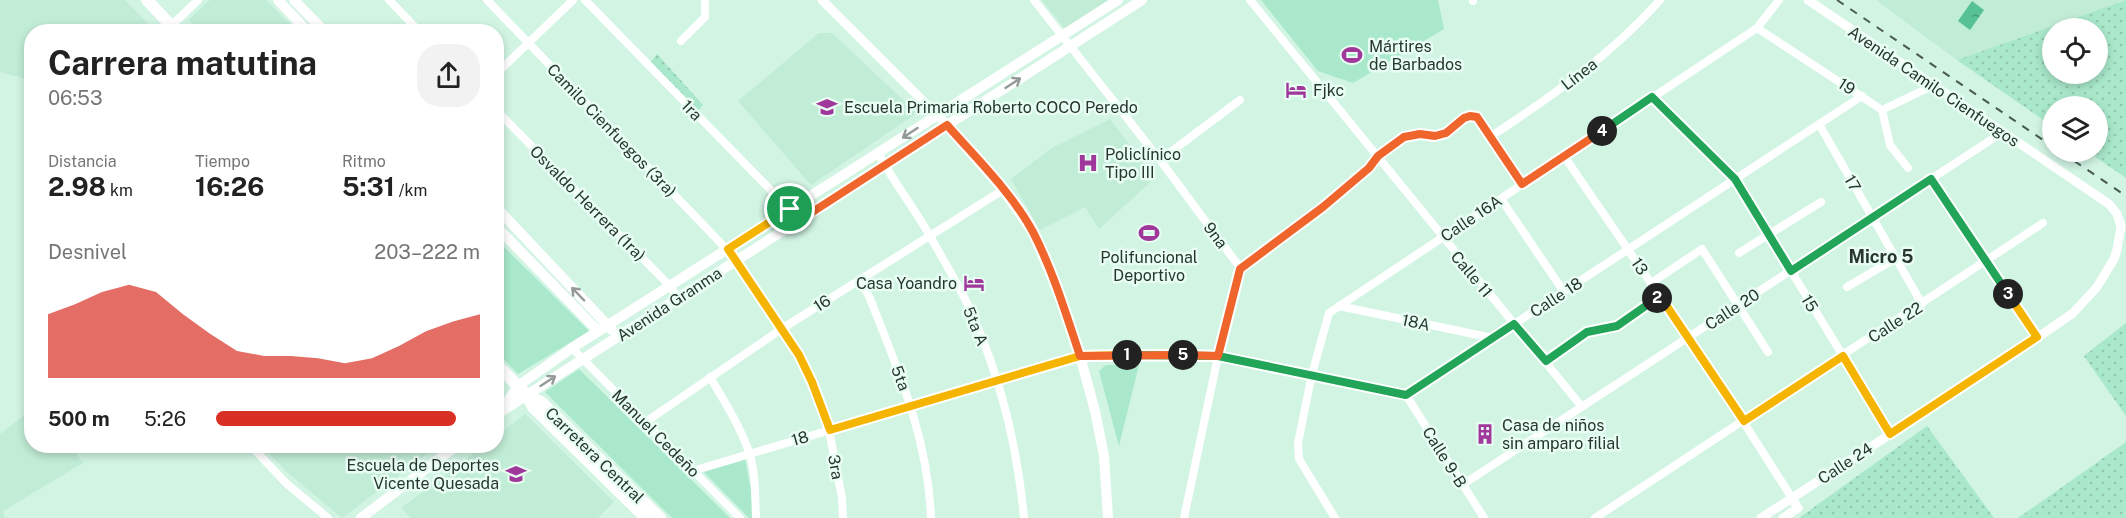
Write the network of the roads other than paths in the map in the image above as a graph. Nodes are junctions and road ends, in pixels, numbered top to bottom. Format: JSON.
{"nodes":[{"id":1,"x":147,"y":0,"type":"edge"},
{"id":2,"x":198,"y":0,"type":"edge"},
{"id":3,"x":278,"y":0,"type":"edge"},
{"id":4,"x":294,"y":0,"type":"edge"},
{"id":5,"x":389,"y":0,"type":"edge"},
{"id":6,"x":487,"y":0,"type":"edge"},
{"id":7,"x":573,"y":0,"type":"edge"},
{"id":8,"x":585,"y":0,"type":"edge"},
{"id":9,"x":705,"y":0,"type":"edge"},
{"id":10,"x":822,"y":0,"type":"edge"},
{"id":11,"x":1034,"y":0,"type":"edge"},
{"id":12,"x":1118,"y":0,"type":"edge"},
{"id":13,"x":1142,"y":0,"type":"edge"},
{"id":14,"x":1250,"y":0,"type":"edge"},
{"id":15,"x":1660,"y":0,"type":"edge"},
{"id":16,"x":1779,"y":0,"type":"edge"},
{"id":17,"x":1808,"y":0,"type":"edge"},
{"id":18,"x":171,"y":24,"type":"edge"},
{"id":19,"x":178,"y":24,"type":"edge"},
{"id":20,"x":300,"y":24,"type":"edge"},
{"id":21,"x":318,"y":24,"type":"edge"},
{"id":22,"x":412,"y":24,"type":"edge"},
{"id":23,"x":1757,"y":28,"type":"junction"},
{"id":24,"x":1062,"y":36,"type":"junction"},
{"id":25,"x":681,"y":41,"type":"dead end"},
{"id":26,"x":528,"y":43,"type":"junction"},
{"id":27,"x":1070,"y":46,"type":"junction"},
{"id":28,"x":504,"y":66,"type":"edge"},
{"id":29,"x":1934,"y":86,"type":"junction"},
{"id":30,"x":1862,"y":96,"type":"junction"},
{"id":31,"x":1652,"y":97,"type":"junction"},
{"id":32,"x":1240,"y":100,"type":"dead end"},
{"id":33,"x":1882,"y":110,"type":"junction"},
{"id":34,"x":937,"y":115,"type":"junction"},
{"id":35,"x":504,"y":118,"type":"edge"},
{"id":36,"x":1819,"y":124,"type":"junction"},
{"id":37,"x":947,"y":125,"type":"junction"},
{"id":38,"x":2002,"y":132,"type":"junction"},
{"id":39,"x":1490,"y":137,"type":"junction"},
{"id":40,"x":878,"y":153,"type":"junction"},
{"id":41,"x":1378,"y":156,"type":"junction"},
{"id":42,"x":1564,"y":156,"type":"junction"},
{"id":43,"x":1160,"y":160,"type":"junction"},
{"id":44,"x":884,"y":165,"type":"junction"},
{"id":45,"x":1908,"y":168,"type":"dead end"},
{"id":46,"x":1735,"y":179,"type":"junction"},
{"id":47,"x":1931,"y":179,"type":"junction"},
{"id":48,"x":1522,"y":184,"type":"junction"},
{"id":49,"x":1003,"y":190,"type":"junction"},
{"id":50,"x":1500,"y":199,"type":"junction"},
{"id":51,"x":1821,"y":202,"type":"dead end"},
{"id":52,"x":790,"y":209,"type":"junction"},
{"id":53,"x":2117,"y":214,"type":"joint"},
{"id":54,"x":504,"y":215,"type":"edge"},
{"id":55,"x":1873,"y":217,"type":"junction"},
{"id":56,"x":800,"y":220,"type":"junction"},
{"id":57,"x":2043,"y":223,"type":"dead end"},
{"id":58,"x":504,"y":234,"type":"edge"},
{"id":59,"x":930,"y":236,"type":"junction"},
{"id":60,"x":1769,"y":236,"type":"junction"},
{"id":61,"x":1442,"y":238,"type":"junction"},
{"id":62,"x":728,"y":249,"type":"junction"},
{"id":63,"x":1629,"y":249,"type":"junction"},
{"id":64,"x":1739,"y":253,"type":"dead end"},
{"id":65,"x":1896,"y":258,"type":"junction"},
{"id":66,"x":737,"y":260,"type":"junction"},
{"id":67,"x":1987,"y":262,"type":"junction"},
{"id":68,"x":1240,"y":269,"type":"junction"},
{"id":69,"x":1791,"y":271,"type":"junction"},
{"id":70,"x":859,"y":280,"type":"junction"},
{"id":71,"x":1652,"y":283,"type":"junction"},
{"id":72,"x":670,"y":286,"type":"junction"},
{"id":73,"x":1847,"y":287,"type":"dead end"},
{"id":74,"x":1564,"y":292,"type":"junction"},
{"id":75,"x":1660,"y":296,"type":"junction"},
{"id":76,"x":678,"y":298,"type":"junction"},
{"id":77,"x":1922,"y":304,"type":"junction"},
{"id":78,"x":1738,"y":305,"type":"junction"},
{"id":79,"x":1339,"y":306,"type":"junction"},
{"id":80,"x":1514,"y":324,"type":"junction"},
{"id":81,"x":608,"y":325,"type":"junction"},
{"id":82,"x":783,"y":328,"type":"junction"},
{"id":83,"x":598,"y":332,"type":"junction"},
{"id":84,"x":618,"y":337,"type":"junction"},
{"id":85,"x":2037,"y":337,"type":"junction"},
{"id":86,"x":1493,"y":338,"type":"junction"},
{"id":87,"x":1689,"y":338,"type":"junction"},
{"id":88,"x":607,"y":344,"type":"junction"},
{"id":89,"x":572,"y":348,"type":"junction"},
{"id":90,"x":1768,"y":352,"type":"dead end"},
{"id":91,"x":1080,"y":356,"type":"junction"},
{"id":92,"x":1218,"y":356,"type":"junction"},
{"id":93,"x":1843,"y":356,"type":"junction"},
{"id":94,"x":583,"y":359,"type":"junction"},
{"id":95,"x":1546,"y":361,"type":"junction"},
{"id":96,"x":504,"y":372,"type":"edge"},
{"id":97,"x":1312,"y":374,"type":"junction"},
{"id":98,"x":710,"y":377,"type":"junction"},
{"id":99,"x":998,"y":380,"type":"junction"},
{"id":100,"x":518,"y":386,"type":"junction"},
{"id":101,"x":526,"y":395,"type":"junction"},
{"id":102,"x":1406,"y":395,"type":"junction"},
{"id":103,"x":911,"y":405,"type":"junction"},
{"id":104,"x":504,"y":406,"type":"edge"},
{"id":105,"x":1582,"y":407,"type":"junction"},
{"id":106,"x":504,"y":410,"type":"edge"},
{"id":107,"x":1744,"y":421,"type":"junction"},
{"id":108,"x":644,"y":423,"type":"junction"},
{"id":109,"x":830,"y":430,"type":"junction"},
{"id":110,"x":1890,"y":434,"type":"junction"},
{"id":111,"x":258,"y":453,"type":"edge"},
{"id":112,"x":447,"y":453,"type":"edge"},
{"id":113,"x":749,"y":453,"type":"junction"},
{"id":114,"x":692,"y":471,"type":"junction"},
{"id":115,"x":1462,"y":485,"type":"junction"},
{"id":116,"x":1792,"y":498,"type":"junction"},
{"id":117,"x":328,"y":518,"type":"edge"},
{"id":118,"x":361,"y":518,"type":"edge"},
{"id":119,"x":646,"y":518,"type":"edge"},
{"id":120,"x":660,"y":518,"type":"edge"},
{"id":121,"x":740,"y":518,"type":"edge"},
{"id":122,"x":756,"y":518,"type":"edge"},
{"id":123,"x":843,"y":518,"type":"edge"},
{"id":124,"x":931,"y":518,"type":"edge"},
{"id":125,"x":1024,"y":518,"type":"edge"},
{"id":126,"x":1108,"y":518,"type":"edge"},
{"id":127,"x":1184,"y":518,"type":"edge"},
{"id":128,"x":1335,"y":518,"type":"edge"},
{"id":129,"x":1484,"y":518,"type":"edge"},
{"id":130,"x":1595,"y":518,"type":"edge"},
{"id":131,"x":1761,"y":518,"type":"edge"},
{"id":132,"x":1783,"y":518,"type":"edge"}],
"edges":[{"from":1,"to":18,"type":"highway"},
{"from":2,"to":19,"type":"street"},
{"from":3,"to":20,"type":"main road"},
{"from":4,"to":21,"type":"main road"},
{"from":5,"to":22,"type":"street"},
{"from":6,"to":26,"type":"street","name":"Camilo Cienfuegos (3ra)"},
{"from":7,"to":26,"type":"street"},
{"from":8,"to":52,"type":"street","name":"1ra"},
{"from":9,"to":25,"type":"street"},
{"from":10,"to":34,"type":"street"},
{"from":11,"to":24,"type":"street","name":"9na"},
{"from":12,"to":24,"type":"main road","name":"Avenida Granma"},
{"from":13,"to":27,"type":"main road","name":"Avenida Granma"},
{"from":14,"to":41,"type":"street","name":"Calle 11"},
{"from":15,"to":39,"type":"street","name":"Línea"},
{"from":16,"to":23,"type":"street","name":"Calle 16A"},
{"from":17,"to":29,"type":"street","name":"Avenida Camilo Cienfuegos"},
{"from":23,"to":30,"type":"street","name":"19"},
{"from":23,"to":31,"type":"street","name":"Calle 16A"},
{"from":24,"to":27,"type":"street","name":"9na"},
{"from":24,"to":34,"type":"main road","name":"Avenida Granma"},
{"from":26,"to":28,"type":"street"},
{"from":26,"to":62,"type":"street","name":"Camilo Cienfuegos (3ra)"},
{"from":37,"to":27,"type":"main road","name":"Avenida Granma","one_way":true},
{"from":27,"to":43,"type":"street","name":"9na"},
{"from":29,"to":33,"type":"street"},
{"from":29,"to":38,"type":"street","name":"Avenida Camilo Cienfuegos"},
{"from":30,"to":33,"type":"street","name":"19"},
{"from":30,"to":36,"type":"street","name":"Calle 18"},
{"from":31,"to":42,"type":"street","name":"Calle 16A"},
{"from":31,"to":46,"type":"street","name":"15"},
{"from":32,"to":43,"type":"street"},
{"from":33,"to":45,"type":"street"},
{"from":34,"to":37,"type":"main road"},
{"from":34,"to":40,"type":"main road","name":"Avenida Granma","one_way":true},
{"from":35,"to":72,"type":"street","name":"Osvaldo Herrera (1ra)"},
{"from":36,"to":46,"type":"street","name":"Calle 18"},
{"from":36,"to":55,"type":"street","name":"17"},
{"from":37,"to":44,"type":"main road","name":"Avenida Granma"},
{"from":37,"to":49,"type":"main road"},
{"from":38,"to":47,"type":"street","name":"Calle 20"},
{"from":38,"to":53,"type":"street","name":"Avenida Camilo Cienfuegos"},
{"from":39,"to":41,"type":"street"},
{"from":39,"to":48,"type":"street"},
{"from":40,"to":44,"type":"street","name":"5ta A"},
{"from":40,"to":52,"type":"main road","name":"Avenida Granma"},
{"from":41,"to":61,"type":"street","name":"Calle 11"},
{"from":41,"to":68,"type":"street"},
{"from":42,"to":48,"type":"street","name":"Calle 16A"},
{"from":42,"to":63,"type":"street","name":"13"},
{"from":43,"to":68,"type":"street","name":"9na"},
{"from":44,"to":56,"type":"main road","name":"Avenida Granma"},
{"from":44,"to":59,"type":"street","name":"5ta A"},
{"from":46,"to":60,"type":"street","name":"15"},
{"from":46,"to":63,"type":"street","name":"Calle 18"},
{"from":47,"to":55,"type":"street","name":"Calle 20"},
{"from":47,"to":67,"type":"street"},
{"from":48,"to":50,"type":"street","name":"Calle 16A"},
{"from":49,"to":59,"type":"street","name":"16"},
{"from":49,"to":91,"type":"main road"},
{"from":50,"to":61,"type":"street","name":"Calle 16A"},
{"from":50,"to":74,"type":"street"},
{"from":51,"to":60,"type":"street"},
{"from":52,"to":56,"type":"street","name":"1ra"},
{"from":52,"to":62,"type":"main road","name":"Avenida Granma"},
{"from":53,"to":85,"type":"street","name":"Calle 24"},
{"from":81,"to":54,"type":"main road","one_way":true},
{"from":55,"to":65,"type":"street","name":"17"},
{"from":55,"to":69,"type":"street","name":"Calle 20"},
{"from":56,"to":66,"type":"main road","name":"Avenida Granma"},
{"from":57,"to":67,"type":"street","name":"Calle 22"},
{"from":58,"to":83,"type":"main road"},
{"from":59,"to":70,"type":"street","name":"16"},
{"from":59,"to":99,"type":"street","name":"5ta A"},
{"from":60,"to":64,"type":"street"},
{"from":60,"to":69,"type":"street","name":"15"},
{"from":61,"to":79,"type":"street","name":"Calle 16A"},
{"from":61,"to":80,"type":"street","name":"Calle 11"},
{"from":62,"to":66,"type":"street","name":"Camilo Cienfuegos (3ra)"},
{"from":62,"to":72,"type":"main road","name":"Avenida Granma"},
{"from":63,"to":71,"type":"street","name":"13"},
{"from":63,"to":74,"type":"street","name":"Calle 18"},
{"from":65,"to":73,"type":"street"},
{"from":65,"to":77,"type":"street","name":"17"},
{"from":66,"to":76,"type":"main road","name":"Avenida Granma"},
{"from":66,"to":82,"type":"street","name":"3ra"},
{"from":67,"to":77,"type":"street","name":"Calle 22"},
{"from":67,"to":85,"type":"street"},
{"from":68,"to":92,"type":"street"},
{"from":69,"to":78,"type":"street","name":"Calle 20"},
{"from":69,"to":93,"type":"street","name":"15"},
{"from":70,"to":82,"type":"street","name":"16"},
{"from":70,"to":103,"type":"street","name":"5ta"},
{"from":71,"to":75,"type":"street","name":"13"},
{"from":71,"to":78,"type":"street"},
{"from":72,"to":76,"type":"street","name":"Osvaldo Herrera (1ra)"},
{"from":72,"to":81,"type":"main road","name":"Avenida Granma"},
{"from":74,"to":80,"type":"street","name":"Calle 18"},
{"from":75,"to":87,"type":"street","name":"13"},
{"from":75,"to":95,"type":"street"},
{"from":76,"to":84,"type":"main road","name":"Avenida Granma"},
{"from":77,"to":93,"type":"street","name":"Calle 22"},
{"from":78,"to":87,"type":"street","name":"Calle 20"},
{"from":78,"to":90,"type":"street"},
{"from":79,"to":86,"type":"street","name":"18A"},
{"from":79,"to":97,"type":"street","name":"Calle 16A"},
{"from":80,"to":86,"type":"street","name":"Calle 18"},
{"from":80,"to":95,"type":"street","name":"Calle 11"},
{"from":81,"to":83,"type":"main road","name":"Avenida Granma"},
{"from":81,"to":84,"type":"main road"},
{"from":82,"to":98,"type":"street","name":"16"},
{"from":82,"to":109,"type":"street","name":"3ra"},
{"from":83,"to":88,"type":"street"},
{"from":83,"to":89,"type":"main road","name":"Avenida Granma"},
{"from":84,"to":88,"type":"main road","name":"Avenida Granma"},
{"from":85,"to":110,"type":"street","name":"Calle 24"},
{"from":86,"to":102,"type":"street","name":"Calle 18"},
{"from":87,"to":105,"type":"street","name":"Calle 20"},
{"from":87,"to":107,"type":"street","name":"13"},
{"from":88,"to":94,"type":"main road","name":"Avenida Granma"},
{"from":89,"to":94,"type":"street","name":"Manuel Cedeño"},
{"from":89,"to":100,"type":"main road","name":"Avenida Granma"},
{"from":91,"to":92,"type":"street"},
{"from":91,"to":99,"type":"street","name":"18"},
{"from":91,"to":126,"type":"main road"},
{"from":92,"to":97,"type":"street"},
{"from":92,"to":127,"type":"street"},
{"from":93,"to":107,"type":"street","name":"Calle 22"},
{"from":93,"to":110,"type":"street","name":"15"},
{"from":101,"to":94,"type":"main road","name":"Avenida Granma","one_way":true},
{"from":94,"to":108,"type":"street","name":"Manuel Cedeño"},
{"from":95,"to":105,"type":"street","name":"Calle 11"},
{"from":96,"to":100,"type":"highway","name":"Carretera Central"},
{"from":97,"to":102,"type":"street"},
{"from":97,"to":128,"type":"street","name":"Calle 16A"},
{"from":98,"to":108,"type":"street","name":"16"},
{"from":98,"to":113,"type":"street"},
{"from":99,"to":103,"type":"street","name":"18"},
{"from":99,"to":125,"type":"street","name":"5ta A"},
{"from":100,"to":101,"type":"highway","name":"Carretera Central"},
{"from":100,"to":104,"type":"main road","name":"Avenida Granma"},
{"from":101,"to":106,"type":"main road","name":"Avenida Granma"},
{"from":101,"to":119,"type":"highway","name":"Carretera Central"},
{"from":101,"to":120,"type":"highway","name":"Carretera Central"},
{"from":102,"to":115,"type":"street","name":"Calle 9-B"},
{"from":103,"to":109,"type":"street","name":"18"},
{"from":103,"to":124,"type":"street","name":"5ta"},
{"from":105,"to":115,"type":"street","name":"Calle 20"},
{"from":107,"to":116,"type":"street","name":"13"},
{"from":107,"to":130,"type":"street","name":"Calle 22"},
{"from":108,"to":114,"type":"street","name":"Manuel Cedeño"},
{"from":109,"to":113,"type":"street","name":"18"},
{"from":109,"to":123,"type":"street","name":"3ra"},
{"from":110,"to":116,"type":"street","name":"Calle 24"},
{"from":111,"to":117,"type":"street"},
{"from":112,"to":118,"type":"main road"},
{"from":113,"to":114,"type":"street","name":"18"},
{"from":113,"to":122,"type":"street"},
{"from":114,"to":121,"type":"street","name":"Manuel Cedeño"},
{"from":115,"to":129,"type":"street","name":"Calle 9-B"},
{"from":116,"to":131,"type":"street","name":"Calle 24"},
{"from":116,"to":132,"type":"street"}]}
